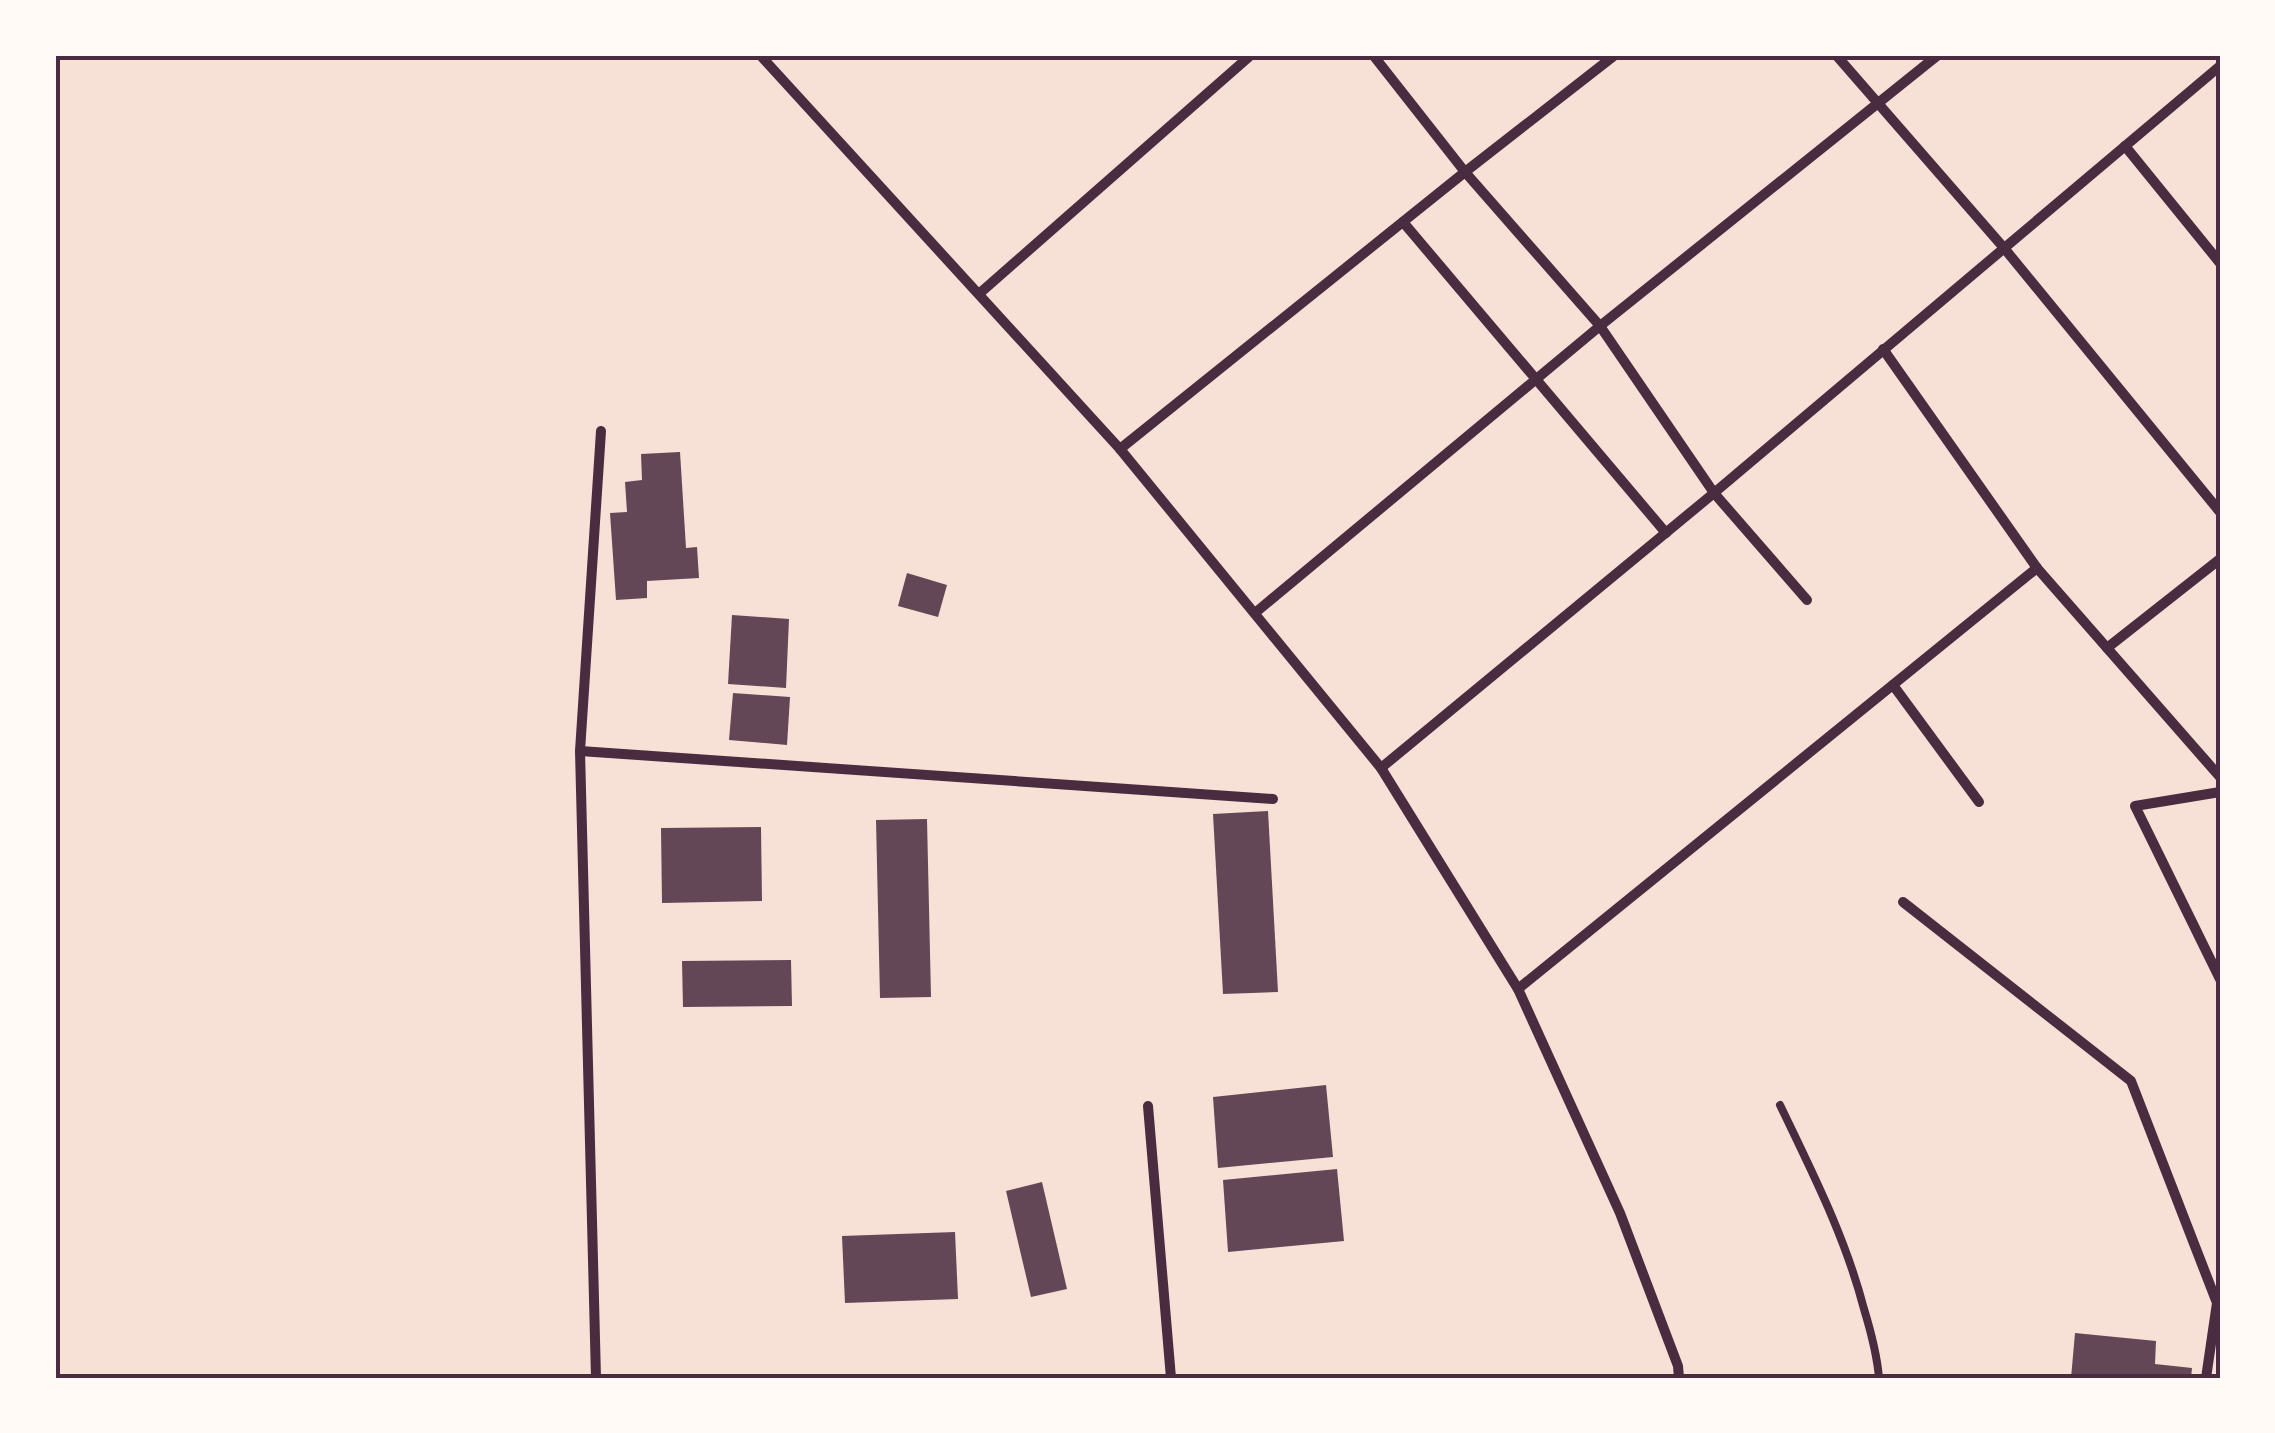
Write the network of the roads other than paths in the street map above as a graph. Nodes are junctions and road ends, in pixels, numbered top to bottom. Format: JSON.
{"nodes":[{"id":1,"x":760,"y":55,"type":"edge"},
{"id":2,"x":1251,"y":55,"type":"edge"},
{"id":3,"x":1373,"y":55,"type":"edge"},
{"id":4,"x":1615,"y":55,"type":"edge"},
{"id":5,"x":1836,"y":55,"type":"edge"},
{"id":6,"x":1938,"y":55,"type":"edge"},
{"id":7,"x":2220,"y":66,"type":"edge"},
{"id":8,"x":1879,"y":103,"type":"junction"},
{"id":9,"x":2125,"y":146,"type":"junction"},
{"id":10,"x":1466,"y":172,"type":"junction"},
{"id":11,"x":1403,"y":222,"type":"junction"},
{"id":12,"x":2004,"y":248,"type":"junction"},
{"id":13,"x":2220,"y":263,"type":"edge"},
{"id":14,"x":980,"y":293,"type":"junction"},
{"id":15,"x":1600,"y":326,"type":"junction"},
{"id":16,"x":1883,"y":350,"type":"junction"},
{"id":17,"x":1537,"y":379,"type":"junction"},
{"id":18,"x":601,"y":431,"type":"dead end"},
{"id":19,"x":1120,"y":449,"type":"junction"},
{"id":20,"x":1714,"y":492,"type":"junction"},
{"id":21,"x":2220,"y":512,"type":"edge"},
{"id":22,"x":1666,"y":532,"type":"junction"},
{"id":23,"x":2220,"y":560,"type":"edge"},
{"id":24,"x":2036,"y":568,"type":"junction"},
{"id":25,"x":1807,"y":600,"type":"dead end"},
{"id":26,"x":1255,"y":613,"type":"junction"},
{"id":27,"x":2107,"y":648,"type":"junction"},
{"id":28,"x":1893,"y":685,"type":"junction"},
{"id":29,"x":580,"y":751,"type":"junction"},
{"id":30,"x":1381,"y":768,"type":"junction"},
{"id":31,"x":2220,"y":777,"type":"edge"},
{"id":32,"x":2220,"y":792,"type":"edge"},
{"id":33,"x":1273,"y":799,"type":"dead end"},
{"id":34,"x":1979,"y":802,"type":"dead end"},
{"id":35,"x":1903,"y":902,"type":"dead end"},
{"id":36,"x":2220,"y":979,"type":"edge"},
{"id":37,"x":1518,"y":988,"type":"junction"},
{"id":38,"x":1780,"y":1105,"type":"dead end"},
{"id":39,"x":1148,"y":1106,"type":"dead end"},
{"id":40,"x":596,"y":1378,"type":"edge"},
{"id":41,"x":1171,"y":1378,"type":"edge"},
{"id":42,"x":1678,"y":1378,"type":"edge"},
{"id":43,"x":1879,"y":1378,"type":"edge"},
{"id":44,"x":2206,"y":1378,"type":"edge"}],
"edges":[{"from":1,"to":14,"type":"street"},
{"from":2,"to":14,"type":"street"},
{"from":3,"to":10,"type":"street"},
{"from":4,"to":10,"type":"street"},
{"from":5,"to":8,"type":"street"},
{"from":6,"to":8,"type":"street"},
{"from":7,"to":9,"type":"street"},
{"from":8,"to":12,"type":"street"},
{"from":8,"to":15,"type":"street"},
{"from":9,"to":12,"type":"street"},
{"from":9,"to":13,"type":"street"},
{"from":10,"to":11,"type":"street"},
{"from":10,"to":15,"type":"street"},
{"from":11,"to":17,"type":"street"},
{"from":11,"to":19,"type":"street"},
{"from":12,"to":16,"type":"street"},
{"from":12,"to":21,"type":"street"},
{"from":14,"to":19,"type":"street"},
{"from":15,"to":17,"type":"street"},
{"from":15,"to":20,"type":"street"},
{"from":16,"to":20,"type":"street"},
{"from":16,"to":24,"type":"street"},
{"from":17,"to":22,"type":"street"},
{"from":17,"to":26,"type":"street"},
{"from":18,"to":29,"type":"street"},
{"from":19,"to":26,"type":"street"},
{"from":20,"to":22,"type":"street"},
{"from":20,"to":25,"type":"street"},
{"from":22,"to":30,"type":"street"},
{"from":23,"to":27,"type":"street"},
{"from":24,"to":27,"type":"street"},
{"from":24,"to":28,"type":"street"},
{"from":26,"to":30,"type":"street"},
{"from":27,"to":31,"type":"street"},
{"from":28,"to":34,"type":"street"},
{"from":28,"to":37,"type":"street"},
{"from":29,"to":33,"type":"street"},
{"from":29,"to":40,"type":"street"},
{"from":30,"to":37,"type":"street"},
{"from":32,"to":36,"type":"street"},
{"from":35,"to":44,"type":"street"},
{"from":37,"to":42,"type":"street"},
{"from":38,"to":43,"type":"lane"},
{"from":39,"to":41,"type":"street"}]}
